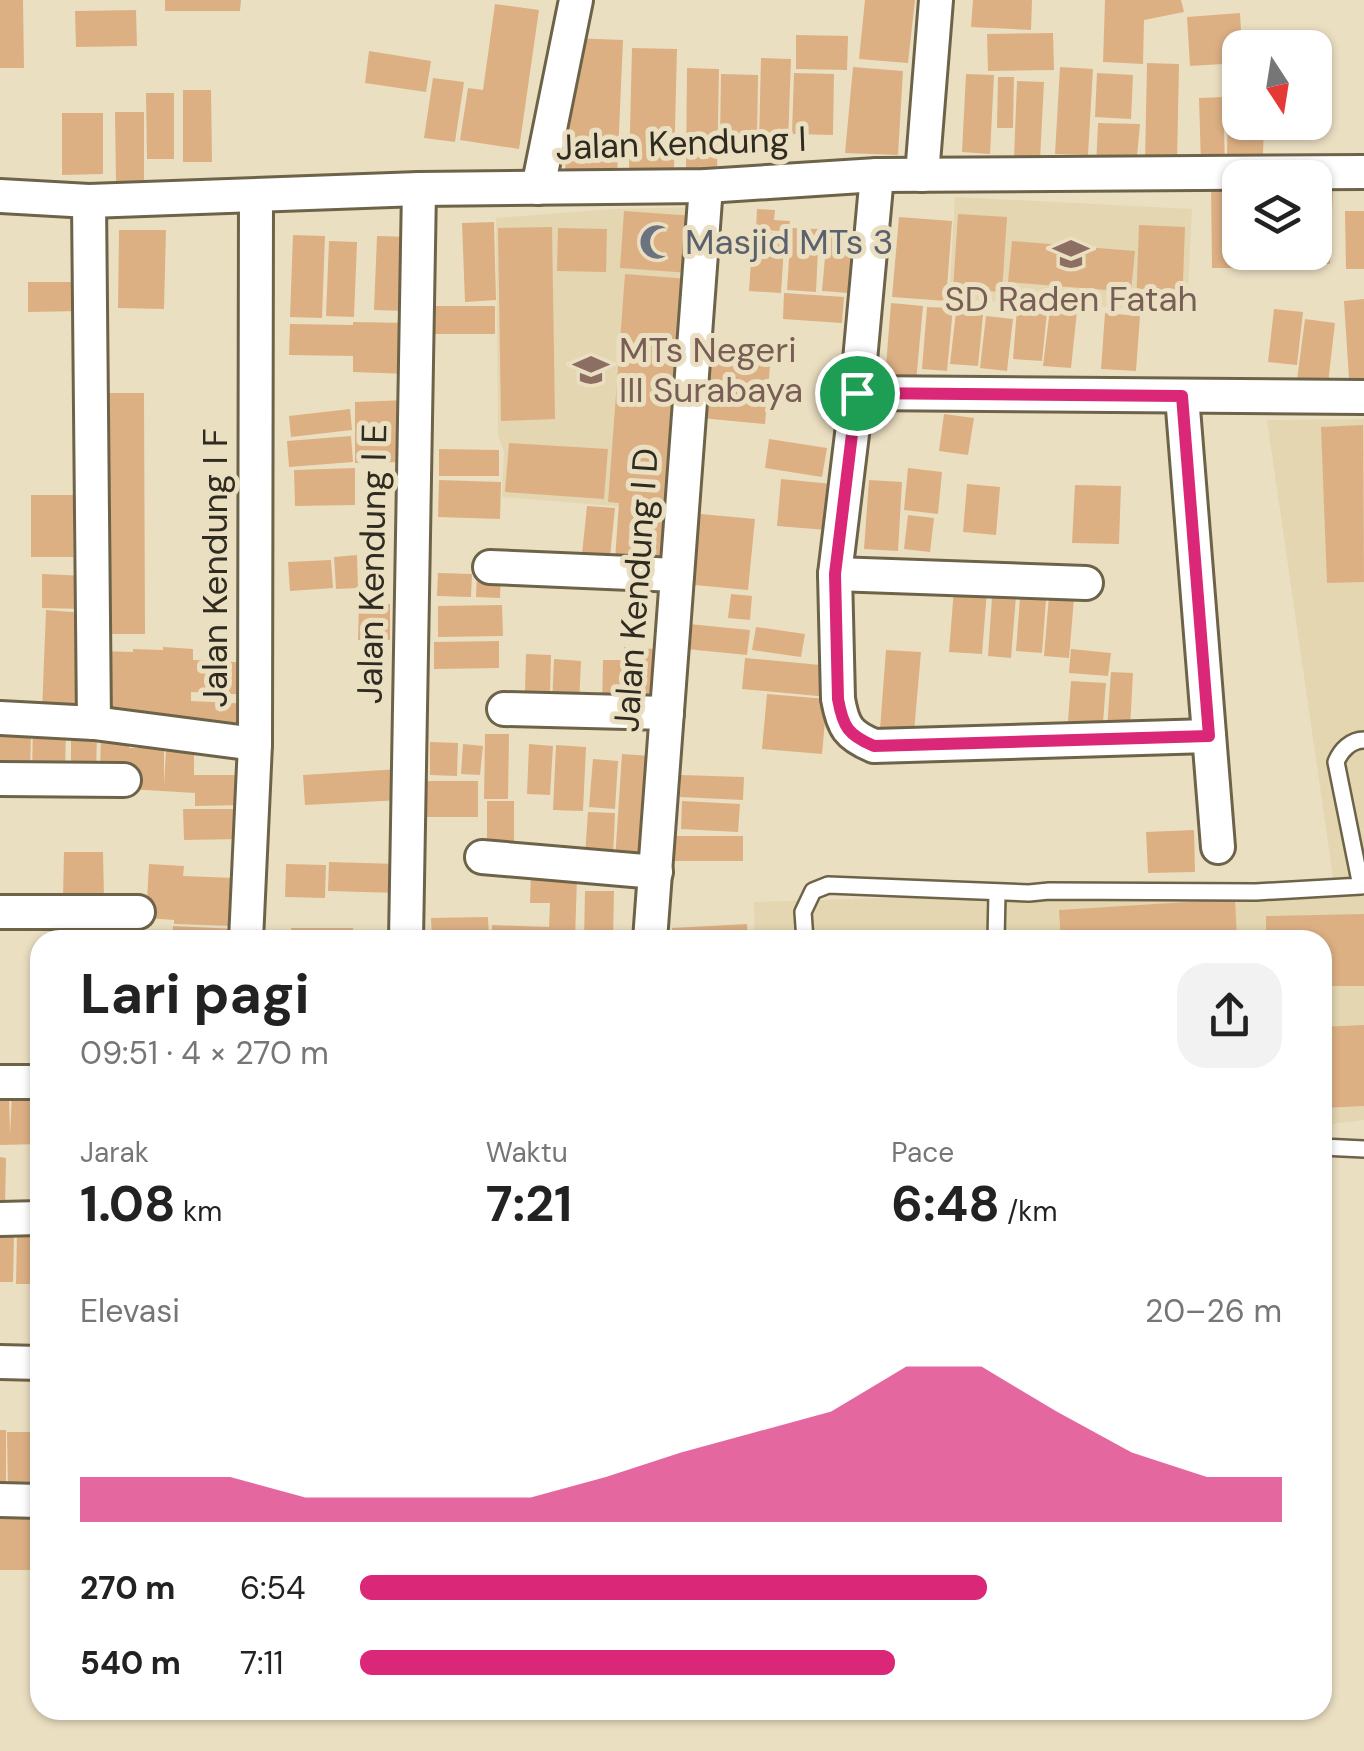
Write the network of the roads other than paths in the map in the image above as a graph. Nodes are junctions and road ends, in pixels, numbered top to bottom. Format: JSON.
{"nodes":[{"id":1,"x":576,"y":0,"type":"edge"},
{"id":2,"x":936,"y":0,"type":"edge"},
{"id":3,"x":1364,"y":172,"type":"edge"},
{"id":4,"x":877,"y":175,"type":"junction"},
{"id":5,"x":922,"y":175,"type":"junction"},
{"id":6,"x":706,"y":186,"type":"junction"},
{"id":7,"x":538,"y":188,"type":"junction"},
{"id":8,"x":419,"y":190,"type":"junction"},
{"id":9,"x":0,"y":196,"type":"edge"},
{"id":10,"x":256,"y":196,"type":"junction"},
{"id":11,"x":88,"y":200,"type":"junction"},
{"id":12,"x":857,"y":393,"type":"junction"},
{"id":13,"x":1182,"y":396,"type":"junction"},
{"id":14,"x":1364,"y":397,"type":"edge"},
{"id":15,"x":490,"y":566,"type":"dead end"},
{"id":16,"x":835,"y":574,"type":"junction"},
{"id":17,"x":677,"y":575,"type":"junction"},
{"id":18,"x":1086,"y":583,"type":"dead end"},
{"id":19,"x":504,"y":709,"type":"dead end"},
{"id":20,"x":667,"y":713,"type":"junction"},
{"id":21,"x":0,"y":718,"type":"edge"},
{"id":22,"x":94,"y":723,"type":"junction"},
{"id":23,"x":1209,"y":736,"type":"junction"},
{"id":24,"x":1364,"y":740,"type":"edge"},
{"id":25,"x":255,"y":744,"type":"junction"},
{"id":26,"x":0,"y":779,"type":"edge"},
{"id":27,"x":124,"y":780,"type":"dead end"},
{"id":28,"x":1356,"y":826,"type":"edge"},
{"id":29,"x":1218,"y":847,"type":"dead end"},
{"id":30,"x":482,"y":857,"type":"dead end"},
{"id":31,"x":656,"y":872,"type":"junction"},
{"id":32,"x":1362,"y":886,"type":"edge"},
{"id":33,"x":996,"y":893,"type":"junction"},
{"id":34,"x":0,"y":912,"type":"edge"},
{"id":35,"x":138,"y":912,"type":"dead end"},
{"id":36,"x":246,"y":930,"type":"edge"},
{"id":37,"x":406,"y":930,"type":"edge"},
{"id":38,"x":651,"y":930,"type":"edge"},
{"id":39,"x":805,"y":930,"type":"edge"},
{"id":40,"x":996,"y":930,"type":"edge"},
{"id":41,"x":0,"y":1082,"type":"edge"},
{"id":42,"x":30,"y":1082,"type":"edge"},
{"id":43,"x":1332,"y":1148,"type":"edge"},
{"id":44,"x":1364,"y":1148,"type":"edge"},
{"id":45,"x":0,"y":1218,"type":"edge"},
{"id":46,"x":30,"y":1218,"type":"edge"},
{"id":47,"x":0,"y":1362,"type":"edge"},
{"id":48,"x":30,"y":1363,"type":"edge"},
{"id":49,"x":0,"y":1500,"type":"edge"},
{"id":50,"x":30,"y":1502,"type":"edge"}],
"edges":[{"from":1,"to":7,"type":"street"},
{"from":2,"to":5,"type":"street"},
{"from":3,"to":5,"type":"street","name":"Jalan Kendung I"},
{"from":4,"to":5,"type":"street","name":"Jalan Kendung I"},
{"from":4,"to":6,"type":"street","name":"Jalan Kendung I"},
{"from":4,"to":12,"type":"street"},
{"from":6,"to":7,"type":"street","name":"Jalan Kendung I"},
{"from":6,"to":17,"type":"street","name":"Jalan Kendung I D"},
{"from":7,"to":8,"type":"street","name":"Jalan Kendung I"},
{"from":8,"to":10,"type":"street","name":"Jalan Kendung I"},
{"from":8,"to":37,"type":"street","name":"Jalan Kendung I E"},
{"from":9,"to":11,"type":"street","name":"Jalan Kendung I"},
{"from":10,"to":11,"type":"street","name":"Jalan Kendung I"},
{"from":10,"to":25,"type":"street","name":"Jalan Kendung I F"},
{"from":11,"to":22,"type":"street"},
{"from":12,"to":13,"type":"street"},
{"from":12,"to":16,"type":"street"},
{"from":13,"to":14,"type":"street"},
{"from":13,"to":23,"type":"street"},
{"from":15,"to":17,"type":"street"},
{"from":16,"to":18,"type":"street"},
{"from":16,"to":23,"type":"street"},
{"from":17,"to":20,"type":"street","name":"Jalan Kendung I D"},
{"from":19,"to":20,"type":"street"},
{"from":20,"to":31,"type":"street","name":"Jalan Kendung I D"},
{"from":21,"to":22,"type":"street"},
{"from":22,"to":25,"type":"street"},
{"from":23,"to":29,"type":"street"},
{"from":24,"to":28,"type":"lane"},
{"from":25,"to":36,"type":"street","name":"Jalan Kendung I F"},
{"from":26,"to":27,"type":"street"},
{"from":28,"to":32,"type":"lane"},
{"from":30,"to":31,"type":"street"},
{"from":31,"to":38,"type":"street","name":"Jalan Kendung I D"},
{"from":32,"to":33,"type":"lane"},
{"from":33,"to":39,"type":"lane"},
{"from":33,"to":40,"type":"lane"},
{"from":34,"to":35,"type":"street"},
{"from":41,"to":42,"type":"street"},
{"from":43,"to":44,"type":"lane"},
{"from":45,"to":46,"type":"street"},
{"from":47,"to":48,"type":"street"},
{"from":49,"to":50,"type":"street"}]}
